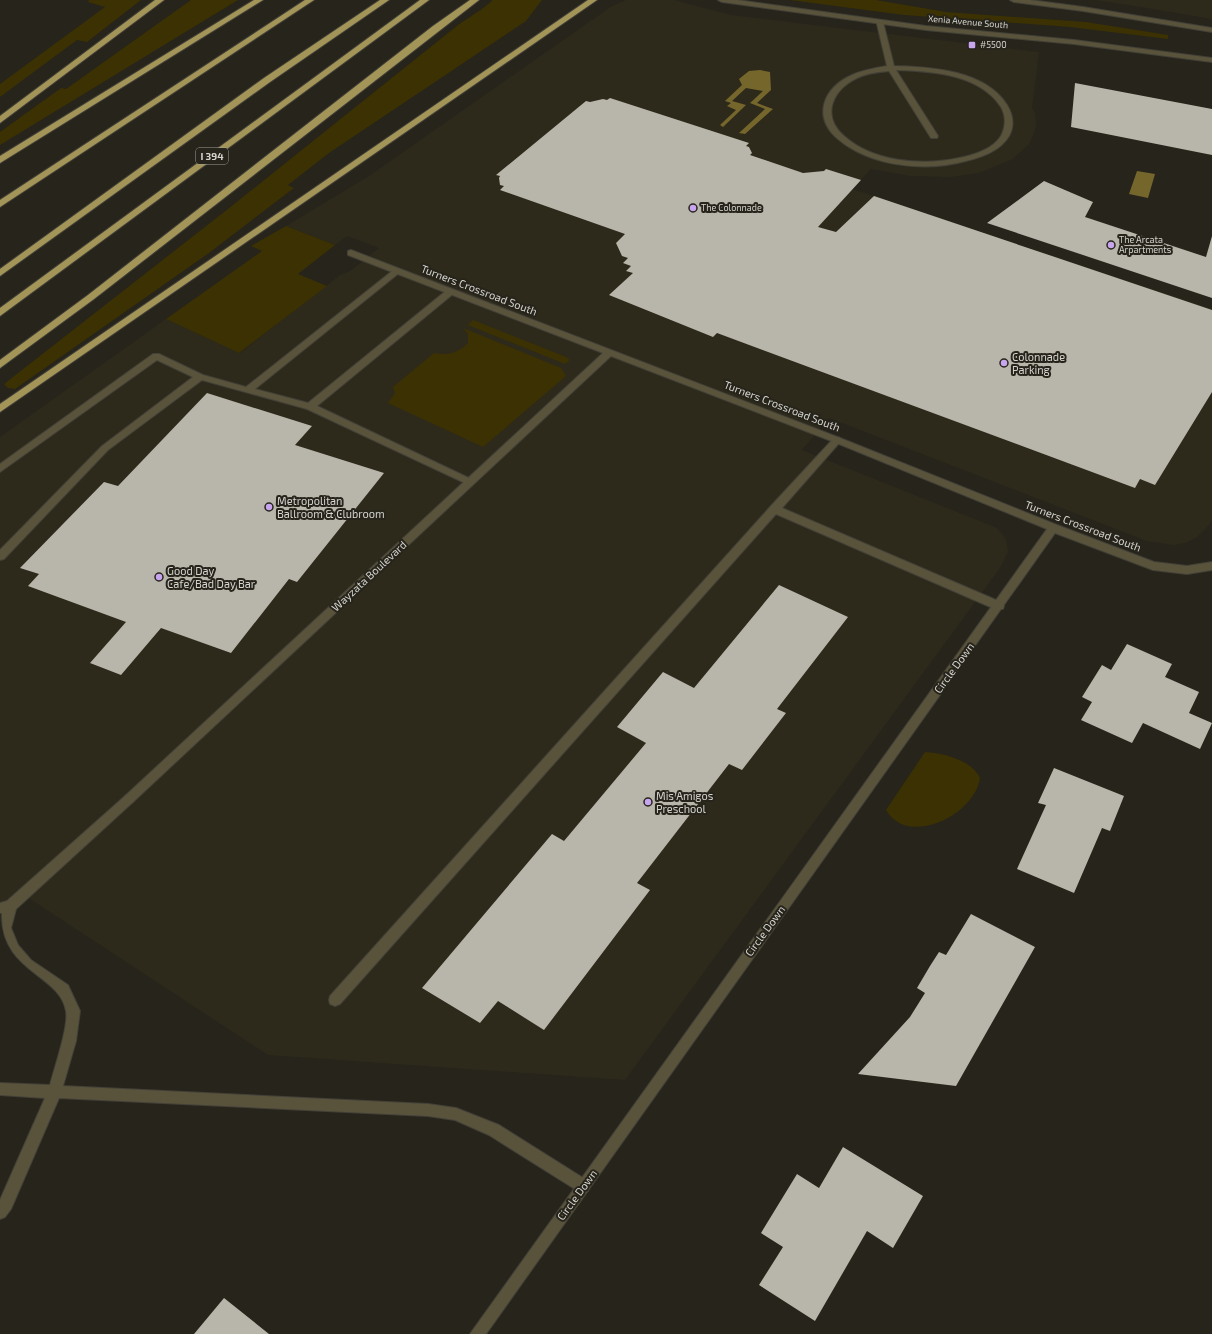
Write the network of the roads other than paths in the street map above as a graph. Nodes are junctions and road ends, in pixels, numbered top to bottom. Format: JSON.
{"nodes":[{"id":1,"x":160,"y":0,"type":"edge"},
{"id":2,"x":258,"y":0,"type":"edge"},
{"id":3,"x":310,"y":0,"type":"edge"},
{"id":4,"x":385,"y":0,"type":"edge"},
{"id":5,"x":425,"y":0,"type":"edge"},
{"id":6,"x":475,"y":0,"type":"edge"},
{"id":7,"x":593,"y":0,"type":"edge"},
{"id":8,"x":722,"y":0,"type":"edge"},
{"id":9,"x":1014,"y":0,"type":"edge"},
{"id":10,"x":879,"y":22,"type":"junction"},
{"id":11,"x":1212,"y":30,"type":"edge"},
{"id":12,"x":1212,"y":60,"type":"edge"},
{"id":13,"x":891,"y":68,"type":"junction"},
{"id":14,"x":0,"y":120,"type":"edge"},
{"id":15,"x":934,"y":136,"type":"dead end"},
{"id":16,"x":0,"y":160,"type":"edge"},
{"id":17,"x":0,"y":204,"type":"edge"},
{"id":18,"x":350,"y":253,"type":"dead end"},
{"id":19,"x":396,"y":271,"type":"junction"},
{"id":20,"x":0,"y":273,"type":"edge"},
{"id":21,"x":450,"y":292,"type":"junction"},
{"id":22,"x":0,"y":313,"type":"edge"},
{"id":23,"x":609,"y":353,"type":"junction"},
{"id":24,"x":0,"y":365,"type":"edge"},
{"id":25,"x":200,"y":377,"type":"junction"},
{"id":26,"x":248,"y":390,"type":"junction"},
{"id":27,"x":310,"y":407,"type":"junction"},
{"id":28,"x":0,"y":409,"type":"edge"},
{"id":29,"x":837,"y":440,"type":"junction"},
{"id":30,"x":0,"y":469,"type":"edge"},
{"id":31,"x":470,"y":482,"type":"junction"},
{"id":32,"x":774,"y":509,"type":"junction"},
{"id":33,"x":1053,"y":528,"type":"junction"},
{"id":34,"x":0,"y":556,"type":"edge"},
{"id":35,"x":1209,"y":567,"type":"edge"},
{"id":36,"x":999,"y":606,"type":"junction"},
{"id":37,"x":5,"y":907,"type":"edge"},
{"id":38,"x":335,"y":1000,"type":"dead end"},
{"id":39,"x":0,"y":1088,"type":"edge"},
{"id":40,"x":55,"y":1091,"type":"junction"},
{"id":41,"x":583,"y":1186,"type":"junction"},
{"id":42,"x":0,"y":1212,"type":"edge"},
{"id":43,"x":477,"y":1334,"type":"edge"}],
"edges":[{"from":1,"to":14,"type":"highway"},
{"from":2,"to":16,"type":"highway"},
{"from":3,"to":17,"type":"highway"},
{"from":4,"to":20,"type":"highway"},
{"from":5,"to":22,"type":"highway","number":"I 394"},
{"from":6,"to":24,"type":"highway"},
{"from":7,"to":28,"type":"highway"},
{"from":8,"to":10,"type":"street","name":"Xenia Avenue South"},
{"from":9,"to":11,"type":"street"},
{"from":10,"to":12,"type":"street","name":"Xenia Avenue South"},
{"from":10,"to":13,"type":"street"},
{"from":13,"to":13,"type":"street"},
{"from":13,"to":15,"type":"street"},
{"from":18,"to":19,"type":"street","name":"Turners Crossroad South"},
{"from":19,"to":21,"type":"street","name":"Turners Crossroad South"},
{"from":19,"to":26,"type":"street"},
{"from":21,"to":23,"type":"street","name":"Turners Crossroad South"},
{"from":21,"to":27,"type":"street"},
{"from":23,"to":29,"type":"street","name":"Turners Crossroad South"},
{"from":23,"to":31,"type":"street","name":"Wayzata Boulevard"},
{"from":25,"to":26,"type":"street"},
{"from":25,"to":30,"type":"street"},
{"from":25,"to":34,"type":"street"},
{"from":26,"to":27,"type":"street"},
{"from":27,"to":31,"type":"street"},
{"from":29,"to":32,"type":"street"},
{"from":29,"to":33,"type":"street","name":"Turners Crossroad South"},
{"from":31,"to":37,"type":"street","name":"Wayzata Boulevard"},
{"from":32,"to":36,"type":"street"},
{"from":32,"to":38,"type":"street"},
{"from":33,"to":35,"type":"street","name":"Turners Crossroad South"},
{"from":33,"to":36,"type":"street","name":"Circle Down"},
{"from":36,"to":41,"type":"street","name":"Circle Down"},
{"from":37,"to":40,"type":"street"},
{"from":39,"to":40,"type":"street"},
{"from":40,"to":41,"type":"street"},
{"from":40,"to":42,"type":"street"},
{"from":41,"to":43,"type":"street","name":"Circle Down"}]}
